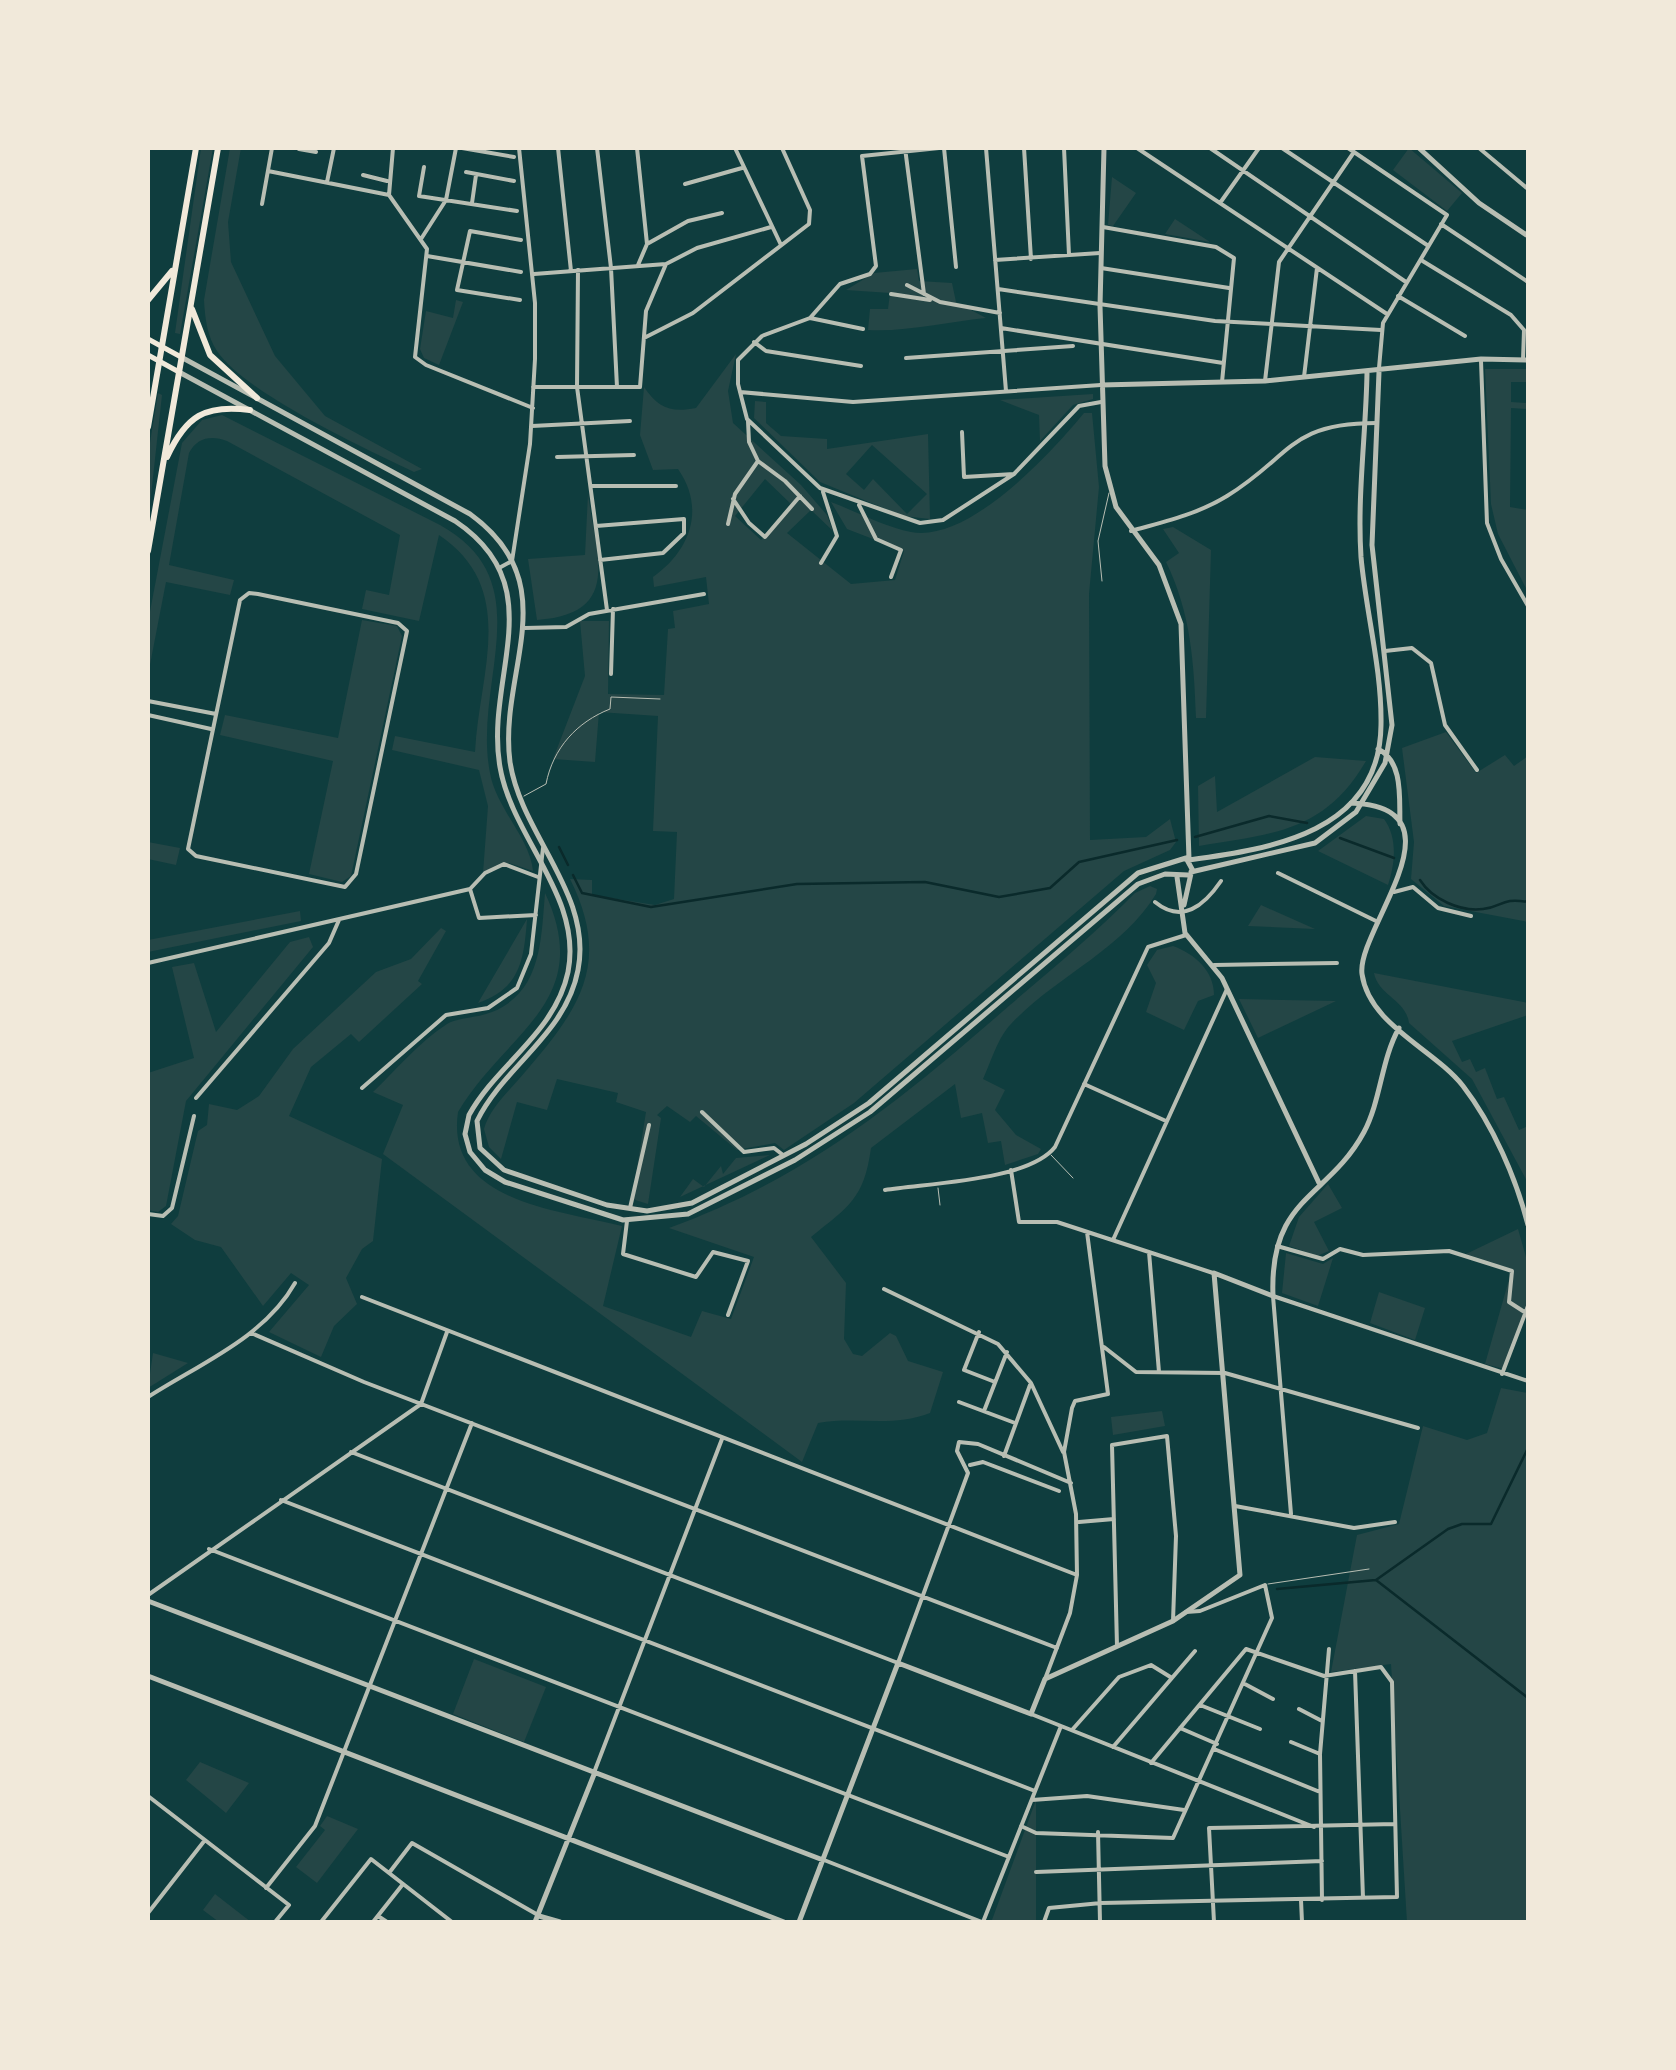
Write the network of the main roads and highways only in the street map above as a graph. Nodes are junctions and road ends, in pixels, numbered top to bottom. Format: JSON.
{"nodes":[{"id":1,"x":196,"y":148,"type":"edge"},
{"id":2,"x":218,"y":148,"type":"edge"},
{"id":3,"x":175,"y":266,"type":"junction"},
{"id":4,"x":148,"y":300,"type":"edge"},
{"id":5,"x":191,"y":302,"type":"junction"},
{"id":6,"x":148,"y":338,"type":"edge"},
{"id":7,"x":161,"y":346,"type":"junction"},
{"id":8,"x":148,"y":355,"type":"edge"},
{"id":9,"x":181,"y":357,"type":"junction"},
{"id":10,"x":159,"y":361,"type":"junction"},
{"id":11,"x":179,"y":372,"type":"junction"},
{"id":12,"x":257,"y":398,"type":"road end"},
{"id":13,"x":148,"y":400,"type":"edge"},
{"id":14,"x":250,"y":410,"type":"road end"},
{"id":15,"x":150,"y":414,"type":"edge"},
{"id":16,"x":148,"y":427,"type":"edge"},
{"id":17,"x":162,"y":468,"type":"junction"},
{"id":18,"x":148,"y":551,"type":"edge"}],
"edges":[{"from":1,"to":3,"type":"main road"},
{"from":2,"to":5,"type":"main road"},
{"from":3,"to":4,"type":"main road"},
{"from":3,"to":7,"type":"main road"},
{"from":5,"to":9,"type":"main road"},
{"from":5,"to":12,"type":"main road"},
{"from":6,"to":7,"type":"main road"},
{"from":7,"to":9,"type":"main road"},
{"from":7,"to":10,"type":"main road"},
{"from":8,"to":10,"type":"main road"},
{"from":9,"to":11,"type":"main road"},
{"from":10,"to":11,"type":"main road"},
{"from":10,"to":15,"type":"main road"},
{"from":11,"to":17,"type":"main road"},
{"from":13,"to":15,"type":"main road"},
{"from":14,"to":17,"type":"main road"},
{"from":15,"to":16,"type":"main road"},
{"from":17,"to":18,"type":"main road"}]}
